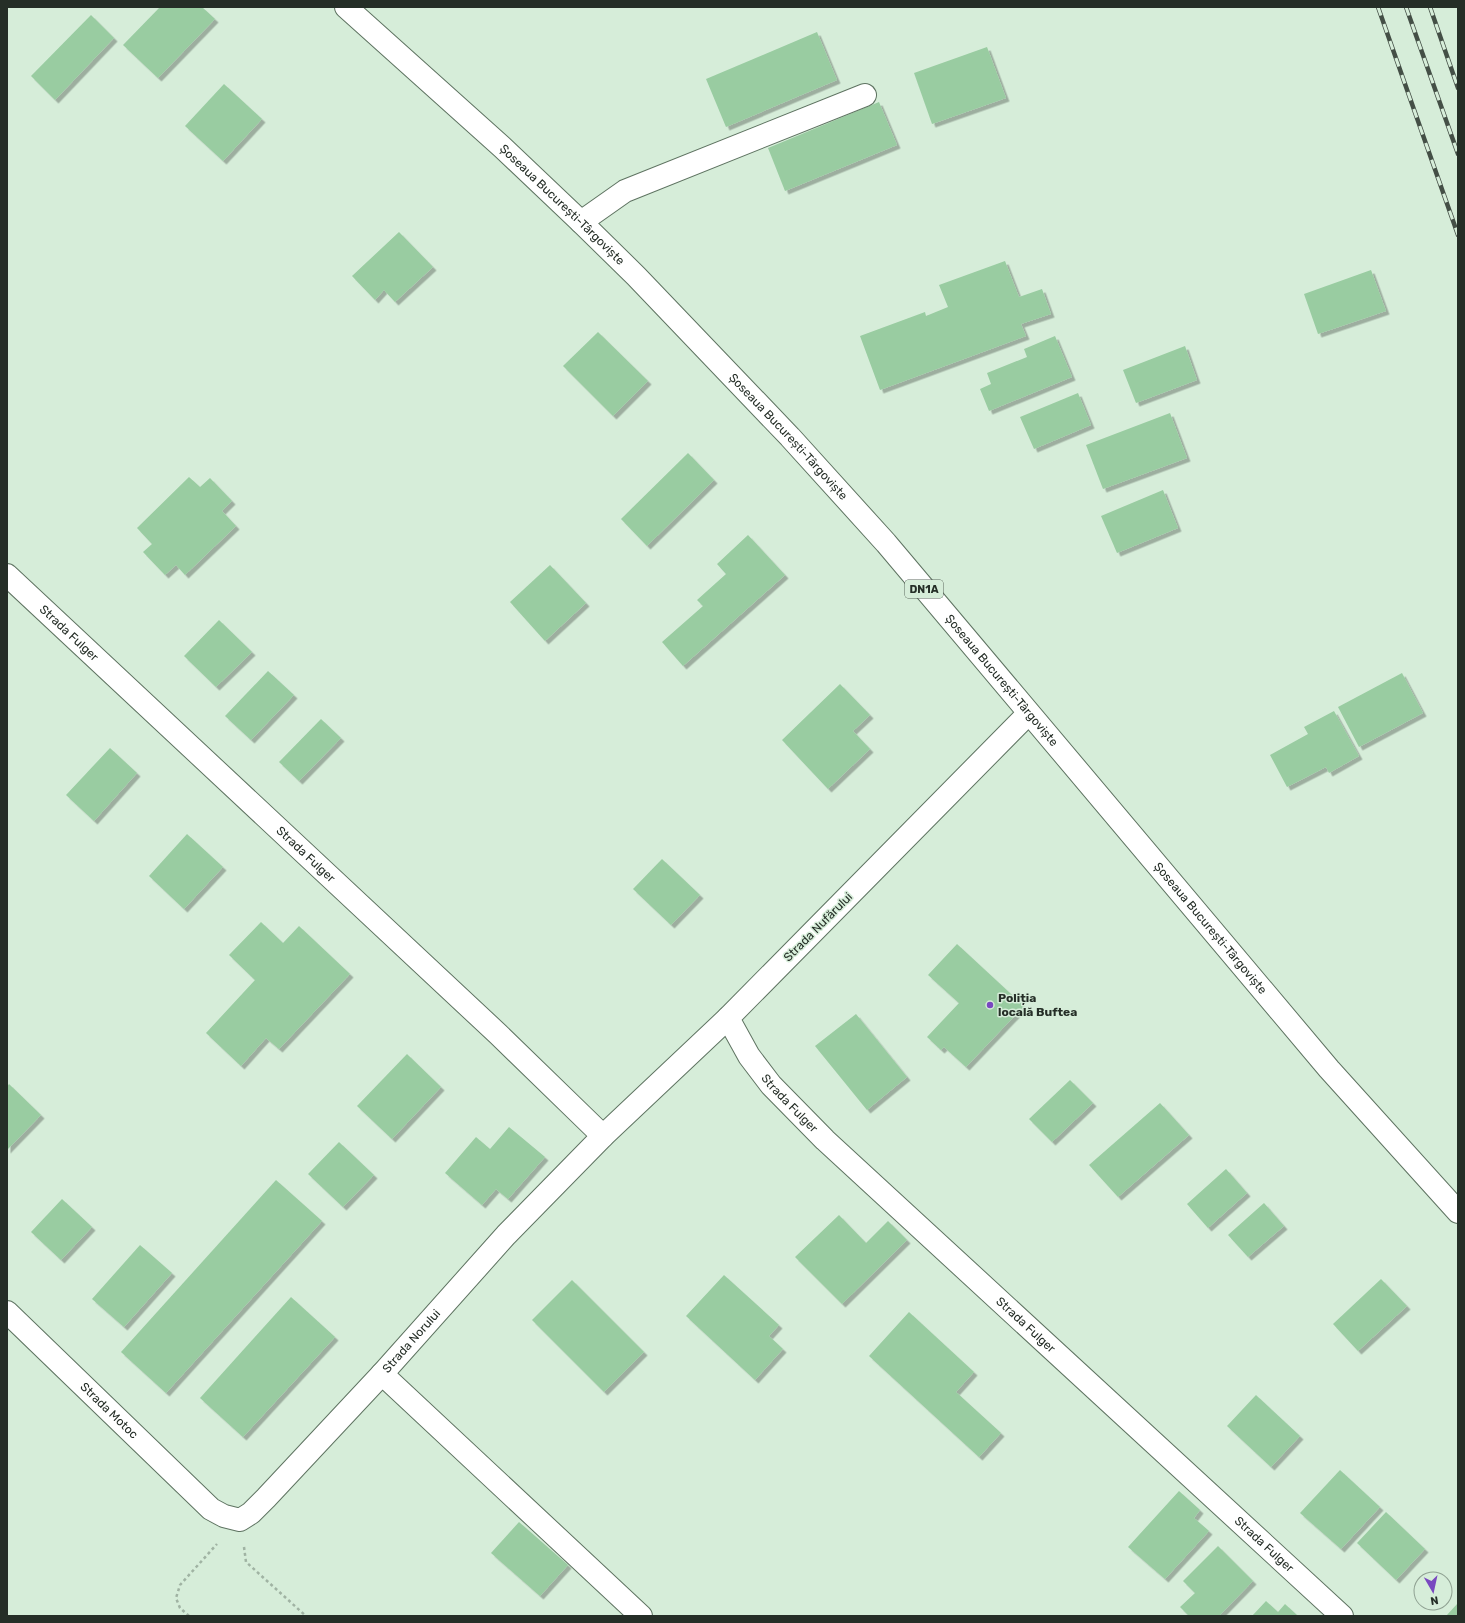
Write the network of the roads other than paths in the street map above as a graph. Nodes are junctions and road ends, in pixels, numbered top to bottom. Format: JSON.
{"nodes":[{"id":1,"x":346,"y":7,"type":"edge"},
{"id":2,"x":865,"y":95,"type":"dead end"},
{"id":3,"x":581,"y":222,"type":"junction"},
{"id":4,"x":7,"y":575,"type":"edge"},
{"id":5,"x":1028,"y":714,"type":"junction"},
{"id":6,"x":728,"y":1018,"type":"junction"},
{"id":7,"x":603,"y":1136,"type":"junction"},
{"id":8,"x":1458,"y":1212,"type":"edge"},
{"id":9,"x":7,"y":1312,"type":"edge"},
{"id":10,"x":382,"y":1374,"type":"junction"},
{"id":11,"x":239,"y":1520,"type":"joint"},
{"id":12,"x":641,"y":1616,"type":"edge"},
{"id":13,"x":1342,"y":1616,"type":"edge"}],
"edges":[{"from":1,"to":3,"type":"street","name":"Șoseaua București-Târgoviște","number":"DN1A"},
{"from":2,"to":3,"type":"street"},
{"from":3,"to":5,"type":"street","name":"Șoseaua București-Târgoviște","number":"DN1A"},
{"from":4,"to":7,"type":"street","name":"Strada Fulger"},
{"from":5,"to":6,"type":"street","name":"Strada Nufărului"},
{"from":5,"to":8,"type":"street","name":"Șoseaua București-Târgoviște","number":"DN1A"},
{"from":6,"to":7,"type":"street","name":"Strada Nufărului"},
{"from":6,"to":13,"type":"street","name":"Strada Fulger"},
{"from":7,"to":10,"type":"street","name":"Strada Norului"},
{"from":9,"to":11,"type":"street","name":"Strada Motoc"},
{"from":10,"to":11,"type":"street","name":"Strada Norului"},
{"from":10,"to":12,"type":"street"}]}
